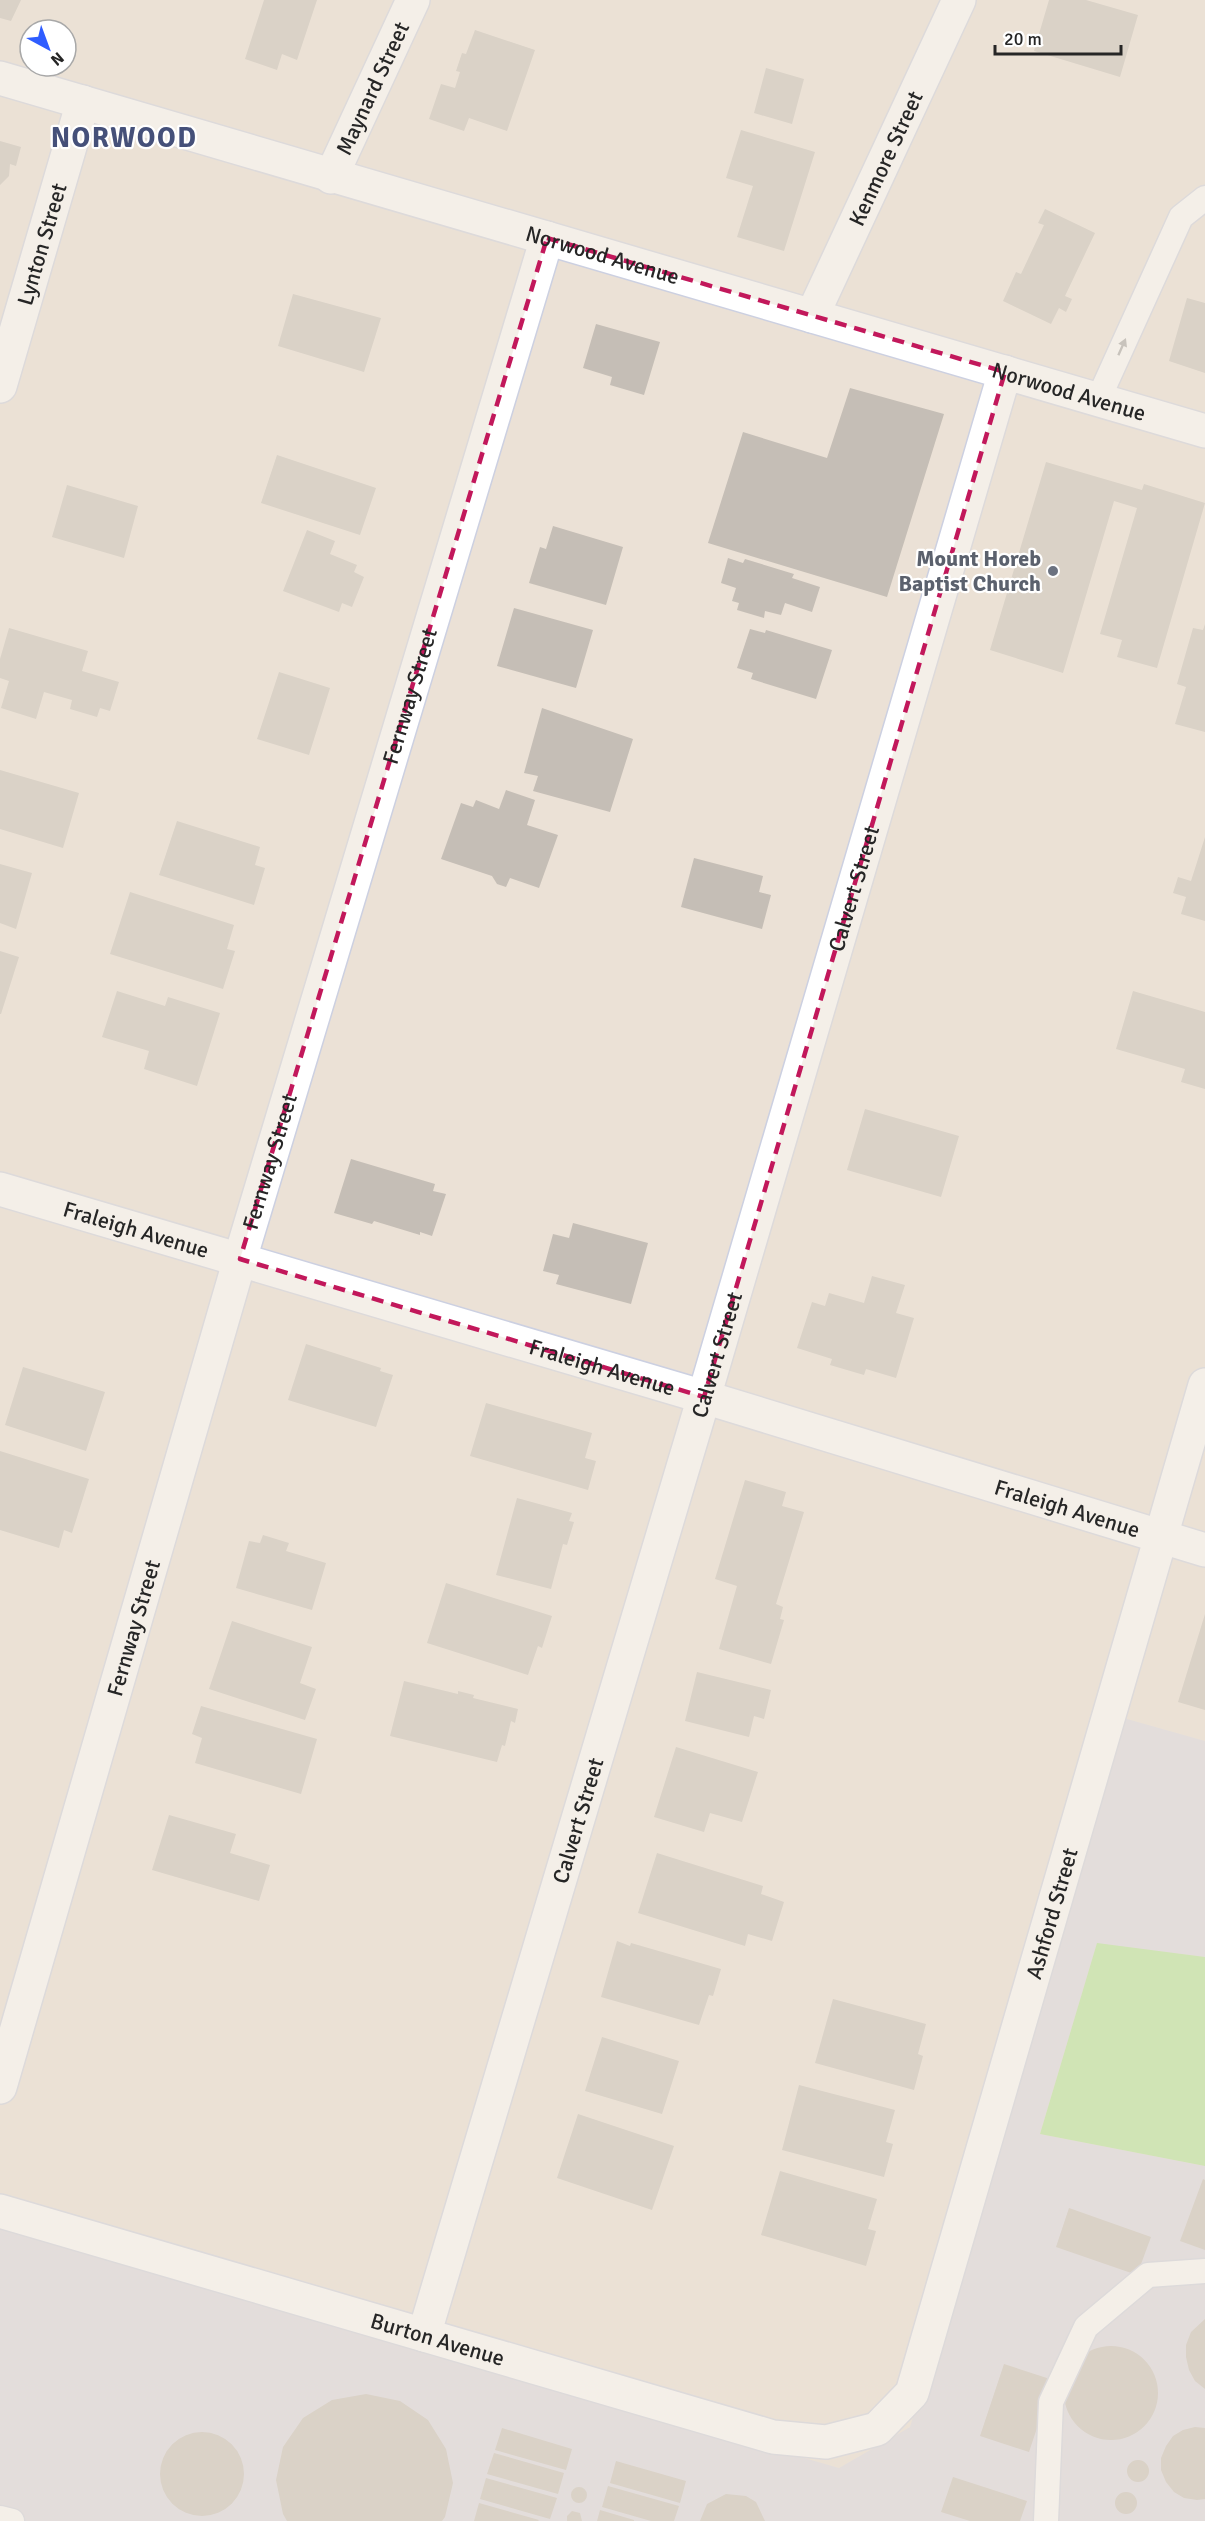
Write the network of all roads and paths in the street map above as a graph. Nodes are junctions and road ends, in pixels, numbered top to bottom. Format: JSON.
{"nodes":[{"id":1,"x":413,"y":0,"type":"edge"},
{"id":2,"x":959,"y":0,"type":"edge"},
{"id":3,"x":0,"y":78,"type":"edge"},
{"id":4,"x":83,"y":102,"type":"junction"},
{"id":5,"x":331,"y":177,"type":"junction"},
{"id":6,"x":1205,"y":198,"type":"edge"},
{"id":7,"x":547,"y":238,"type":"junction"},
{"id":8,"x":812,"y":316,"type":"junction"},
{"id":9,"x":1005,"y":372,"type":"junction"},
{"id":10,"x":0,"y":386,"type":"edge"},
{"id":11,"x":1098,"y":400,"type":"junction"},
{"id":12,"x":1205,"y":431,"type":"edge"},
{"id":13,"x":0,"y":1189,"type":"edge"},
{"id":14,"x":240,"y":1259,"type":"junction"},
{"id":15,"x":1205,"y":1385,"type":"edge"},
{"id":16,"x":704,"y":1397,"type":"junction"},
{"id":17,"x":1159,"y":1538,"type":"junction"},
{"id":18,"x":1205,"y":1550,"type":"edge"},
{"id":19,"x":0,"y":2087,"type":"edge"},
{"id":20,"x":0,"y":2211,"type":"edge"},
{"id":21,"x":1205,"y":2271,"type":"edge"},
{"id":22,"x":424,"y":2335,"type":"junction"},
{"id":23,"x":877,"y":2429,"type":"joint"},
{"id":24,"x":0,"y":2518,"type":"edge"},
{"id":25,"x":12,"y":2521,"type":"edge"},
{"id":26,"x":1046,"y":2521,"type":"edge"}],
"edges":[{"from":1,"to":5,"type":"street","name":"Maynard Street"},
{"from":2,"to":8,"type":"street","name":"Kenmore Street"},
{"from":3,"to":4,"type":"street","name":"Norwood Avenue"},
{"from":4,"to":5,"type":"street","name":"Norwood Avenue"},
{"from":4,"to":10,"type":"street","name":"Lynton Street"},
{"from":5,"to":7,"type":"street","name":"Norwood Avenue"},
{"from":11,"to":6,"type":"lane","one_way":true},
{"from":7,"to":8,"type":"street","name":"Norwood Avenue"},
{"from":7,"to":14,"type":"street","name":"Fernway Street"},
{"from":8,"to":9,"type":"street","name":"Norwood Avenue"},
{"from":9,"to":11,"type":"street","name":"Norwood Avenue"},
{"from":9,"to":16,"type":"street","name":"Calvert Street"},
{"from":11,"to":12,"type":"street","name":"Norwood Avenue"},
{"from":13,"to":14,"type":"street","name":"Fraleigh Avenue"},
{"from":14,"to":16,"type":"street","name":"Fraleigh Avenue"},
{"from":14,"to":19,"type":"street","name":"Fernway Street"},
{"from":15,"to":17,"type":"street","name":"Ashford Street"},
{"from":16,"to":17,"type":"street","name":"Fraleigh Avenue"},
{"from":16,"to":22,"type":"street","name":"Calvert Street"},
{"from":17,"to":18,"type":"street","name":"Fraleigh Avenue"},
{"from":17,"to":23,"type":"street","name":"Ashford Street"},
{"from":20,"to":22,"type":"street","name":"Burton Avenue"},
{"from":21,"to":26,"type":"lane"},
{"from":22,"to":23,"type":"street","name":"Burton Avenue"},
{"from":24,"to":25,"type":"lane"}]}
